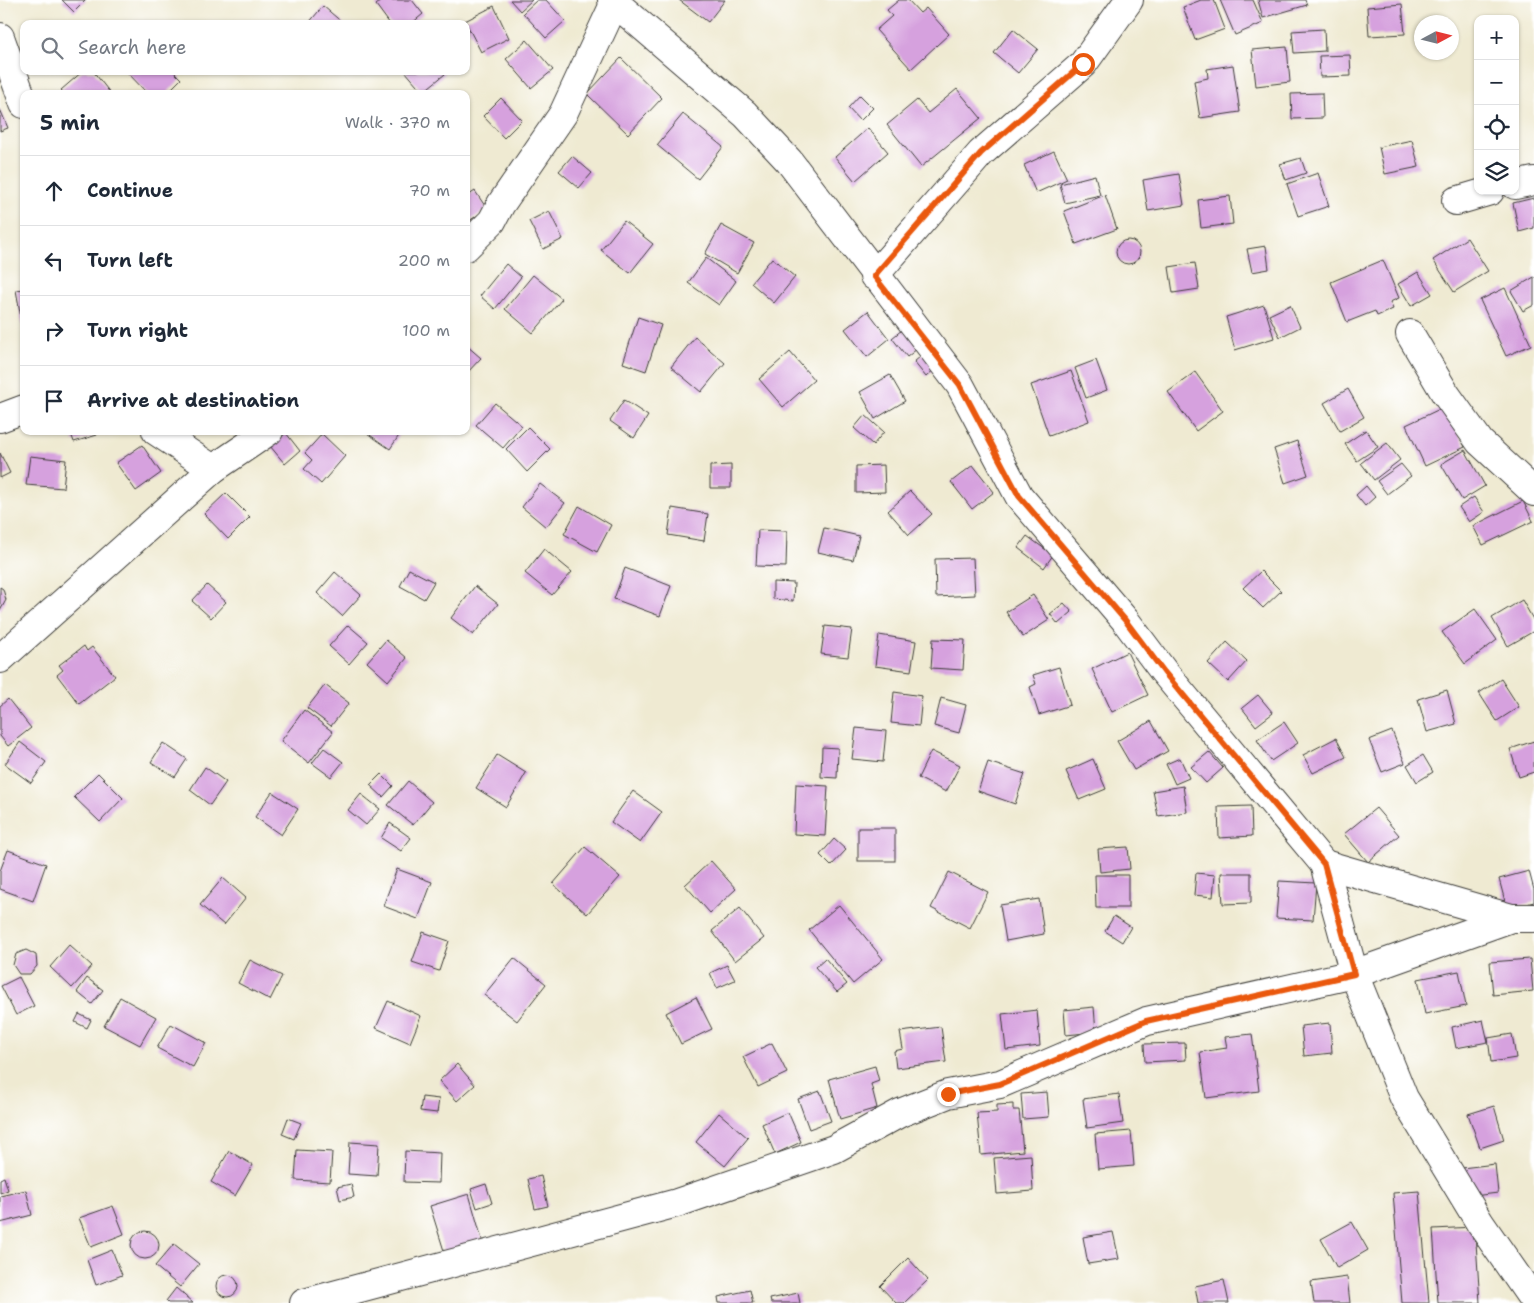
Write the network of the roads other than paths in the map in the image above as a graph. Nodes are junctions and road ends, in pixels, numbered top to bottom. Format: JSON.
{"nodes":[{"id":1,"x":1129,"y":0,"type":"edge"},
{"id":2,"x":615,"y":1,"type":"edge"},
{"id":3,"x":0,"y":37,"type":"edge"},
{"id":4,"x":20,"y":93,"type":"edge"},
{"id":5,"x":1534,"y":181,"type":"edge"},
{"id":6,"x":1519,"y":184,"type":"edge"},
{"id":7,"x":1476,"y":195,"type":"edge"},
{"id":8,"x":1456,"y":201,"type":"dead end"},
{"id":9,"x":470,"y":243,"type":"edge"},
{"id":10,"x":874,"y":276,"type":"junction"},
{"id":11,"x":1410,"y":334,"type":"dead end"},
{"id":12,"x":20,"y":411,"type":"edge"},
{"id":13,"x":0,"y":418,"type":"edge"},
{"id":14,"x":162,"y":435,"type":"edge"},
{"id":15,"x":263,"y":435,"type":"edge"},
{"id":16,"x":213,"y":469,"type":"junction"},
{"id":17,"x":1534,"y":492,"type":"edge"},
{"id":18,"x":0,"y":659,"type":"edge"},
{"id":19,"x":1324,"y":864,"type":"junction"},
{"id":20,"x":1522,"y":918,"type":"edge"},
{"id":21,"x":1354,"y":974,"type":"junction"},
{"id":22,"x":1534,"y":1301,"type":"edge"},
{"id":23,"x":304,"y":1303,"type":"edge"}],
"edges":[{"from":1,"to":10,"type":"street"},
{"from":2,"to":9,"type":"street"},
{"from":2,"to":10,"type":"street"},
{"from":3,"to":4,"type":"street"},
{"from":5,"to":6,"type":"street"},
{"from":7,"to":8,"type":"street"},
{"from":10,"to":19,"type":"street"},
{"from":11,"to":17,"type":"street"},
{"from":12,"to":13,"type":"street"},
{"from":14,"to":16,"type":"street"},
{"from":15,"to":16,"type":"street"},
{"from":16,"to":18,"type":"street"},
{"from":19,"to":20,"type":"street"},
{"from":19,"to":21,"type":"street"},
{"from":20,"to":21,"type":"street"},
{"from":21,"to":22,"type":"street"},
{"from":21,"to":23,"type":"street"}]}
